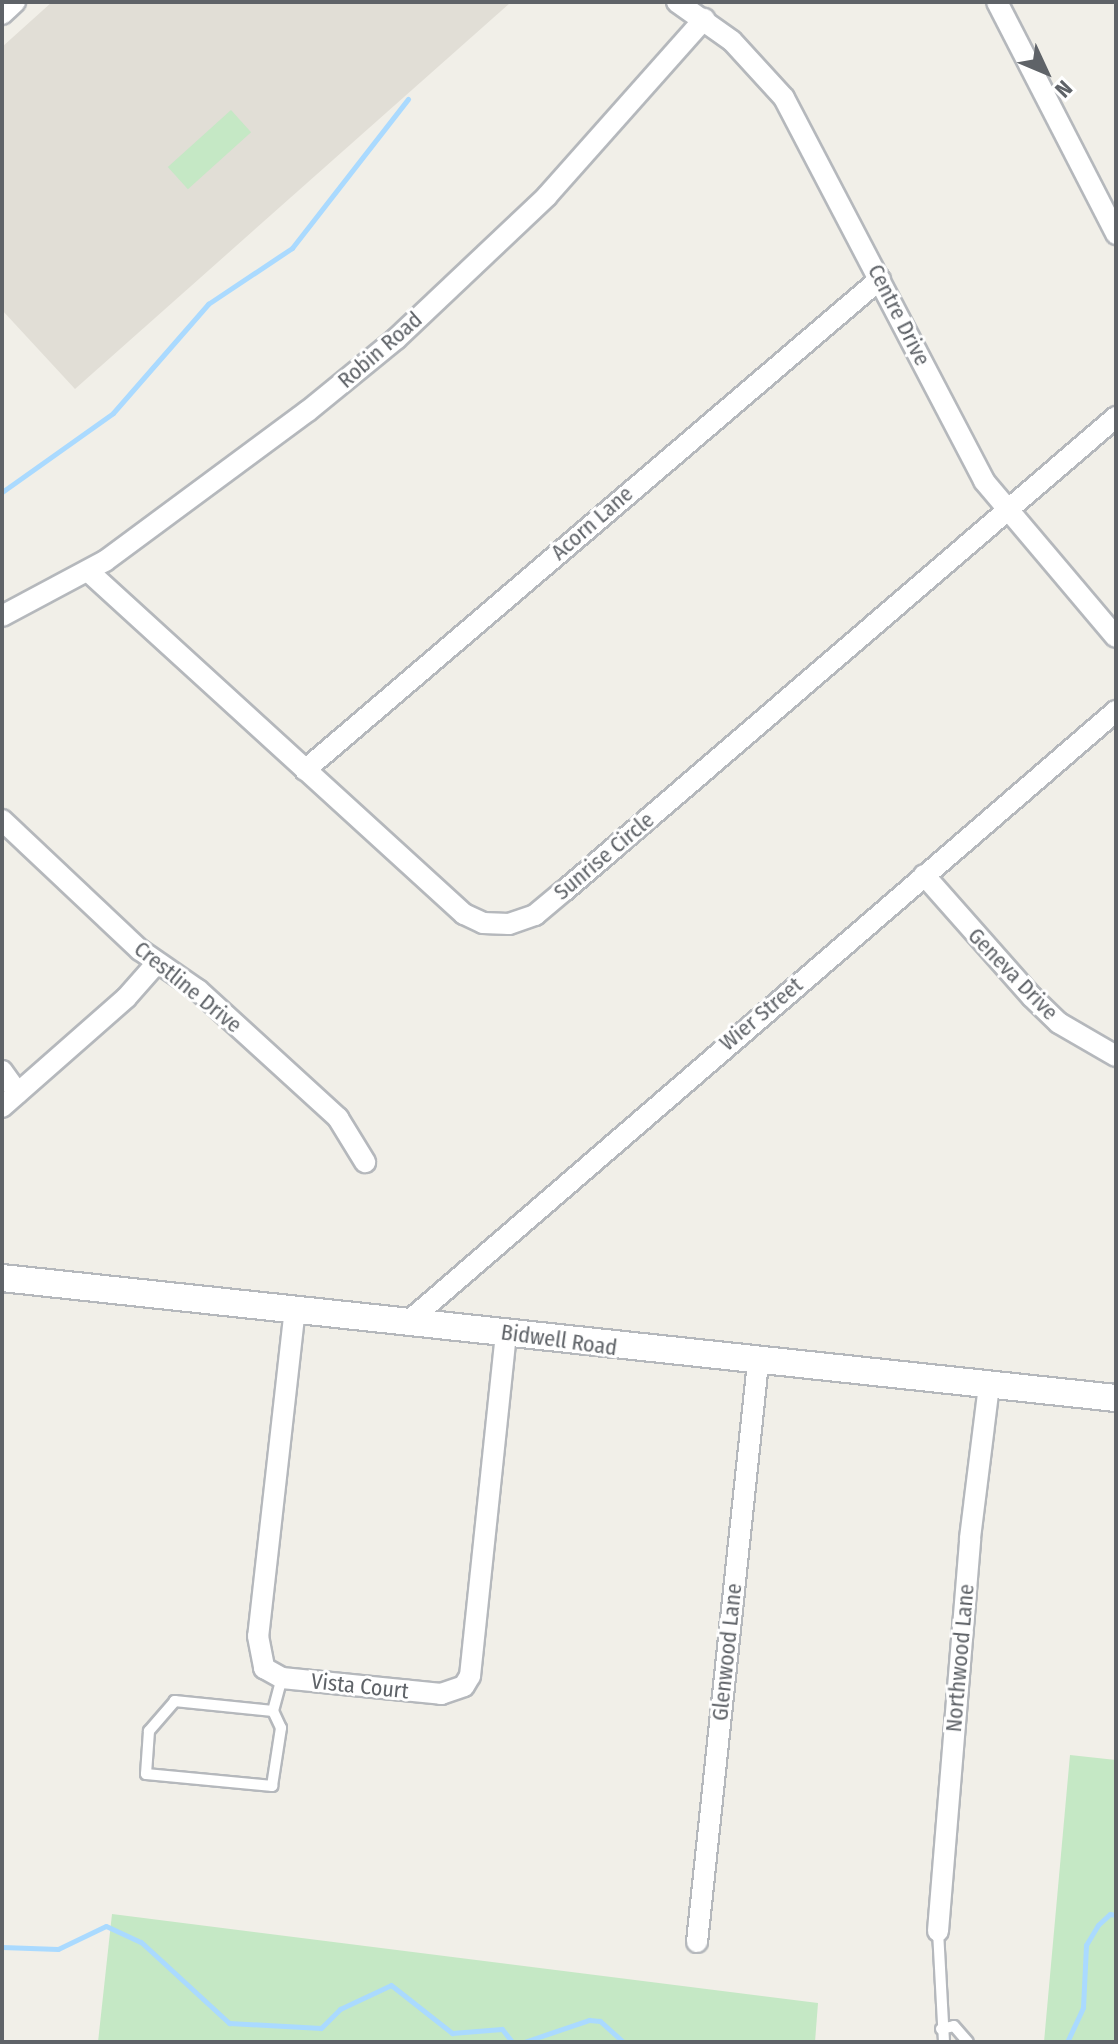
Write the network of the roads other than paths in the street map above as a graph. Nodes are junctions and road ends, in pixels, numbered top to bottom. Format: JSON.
{"nodes":[{"id":1,"x":15,"y":2,"type":"edge"},
{"id":2,"x":677,"y":2,"type":"edge"},
{"id":3,"x":997,"y":2,"type":"edge"},
{"id":4,"x":2,"y":14,"type":"edge"},
{"id":5,"x":704,"y":19,"type":"junction"},
{"id":6,"x":1116,"y":234,"type":"edge"},
{"id":7,"x":880,"y":279,"type":"junction"},
{"id":8,"x":1116,"y":417,"type":"edge"},
{"id":9,"x":1007,"y":510,"type":"junction"},
{"id":10,"x":88,"y":571,"type":"junction"},
{"id":11,"x":2,"y":616,"type":"edge"},
{"id":12,"x":1116,"y":637,"type":"edge"},
{"id":13,"x":1116,"y":711,"type":"edge"},
{"id":14,"x":305,"y":770,"type":"junction"},
{"id":15,"x":2,"y":820,"type":"edge"},
{"id":16,"x":924,"y":875,"type":"junction"},
{"id":17,"x":156,"y":964,"type":"junction"},
{"id":18,"x":1116,"y":1056,"type":"edge"},
{"id":19,"x":2,"y":1071,"type":"edge"},
{"id":20,"x":10,"y":1100,"type":"edge"},
{"id":21,"x":365,"y":1162,"type":"dead end"},
{"id":22,"x":2,"y":1278,"type":"edge"},
{"id":23,"x":295,"y":1308,"type":"junction"},
{"id":24,"x":409,"y":1321,"type":"junction"},
{"id":25,"x":506,"y":1333,"type":"junction"},
{"id":26,"x":758,"y":1363,"type":"junction"},
{"id":27,"x":989,"y":1386,"type":"junction"},
{"id":28,"x":1116,"y":1398,"type":"edge"},
{"id":29,"x":282,"y":1678,"type":"junction"},
{"id":30,"x":273,"y":1711,"type":"junction"},
{"id":31,"x":938,"y":1931,"type":"joint"},
{"id":32,"x":697,"y":1942,"type":"dead end"},
{"id":33,"x":941,"y":2029,"type":"junction"},
{"id":34,"x":944,"y":2042,"type":"edge"},
{"id":35,"x":968,"y":2042,"type":"edge"}],
"edges":[{"from":1,"to":4,"type":"street"},
{"from":2,"to":5,"type":"street","name":"Centre Drive"},
{"from":3,"to":6,"type":"street"},
{"from":5,"to":7,"type":"street","name":"Centre Drive"},
{"from":5,"to":10,"type":"street","name":"Robin Road"},
{"from":7,"to":9,"type":"street","name":"Centre Drive"},
{"from":7,"to":14,"type":"street","name":"Acorn Lane"},
{"from":8,"to":9,"type":"street","name":"Sunrise Circle"},
{"from":9,"to":12,"type":"street","name":"Centre Drive"},
{"from":9,"to":14,"type":"street","name":"Sunrise Circle"},
{"from":10,"to":11,"type":"street","name":"Robin Road"},
{"from":10,"to":14,"type":"street","name":"Sunrise Circle"},
{"from":13,"to":16,"type":"street","name":"Wier Street"},
{"from":15,"to":17,"type":"street","name":"Crestline Drive"},
{"from":16,"to":18,"type":"street","name":"Geneva Drive"},
{"from":16,"to":24,"type":"street","name":"Wier Street"},
{"from":17,"to":20,"type":"street"},
{"from":17,"to":21,"type":"street","name":"Crestline Drive"},
{"from":19,"to":20,"type":"street"},
{"from":22,"to":23,"type":"street","name":"Bidwell Road"},
{"from":23,"to":24,"type":"street","name":"Bidwell Road"},
{"from":23,"to":29,"type":"street","name":"Vista Court"},
{"from":24,"to":25,"type":"street","name":"Bidwell Road"},
{"from":25,"to":26,"type":"street","name":"Bidwell Road"},
{"from":25,"to":29,"type":"street","name":"Vista Court"},
{"from":26,"to":27,"type":"street","name":"Bidwell Road"},
{"from":26,"to":32,"type":"street","name":"Glenwood Lane"},
{"from":27,"to":28,"type":"street","name":"Bidwell Road"},
{"from":27,"to":31,"type":"street","name":"Northwood Lane"},
{"from":29,"to":30,"type":"lane"},
{"from":30,"to":30,"type":"lane"},
{"from":31,"to":33,"type":"lane"},
{"from":33,"to":34,"type":"lane"},
{"from":33,"to":35,"type":"lane"}]}
